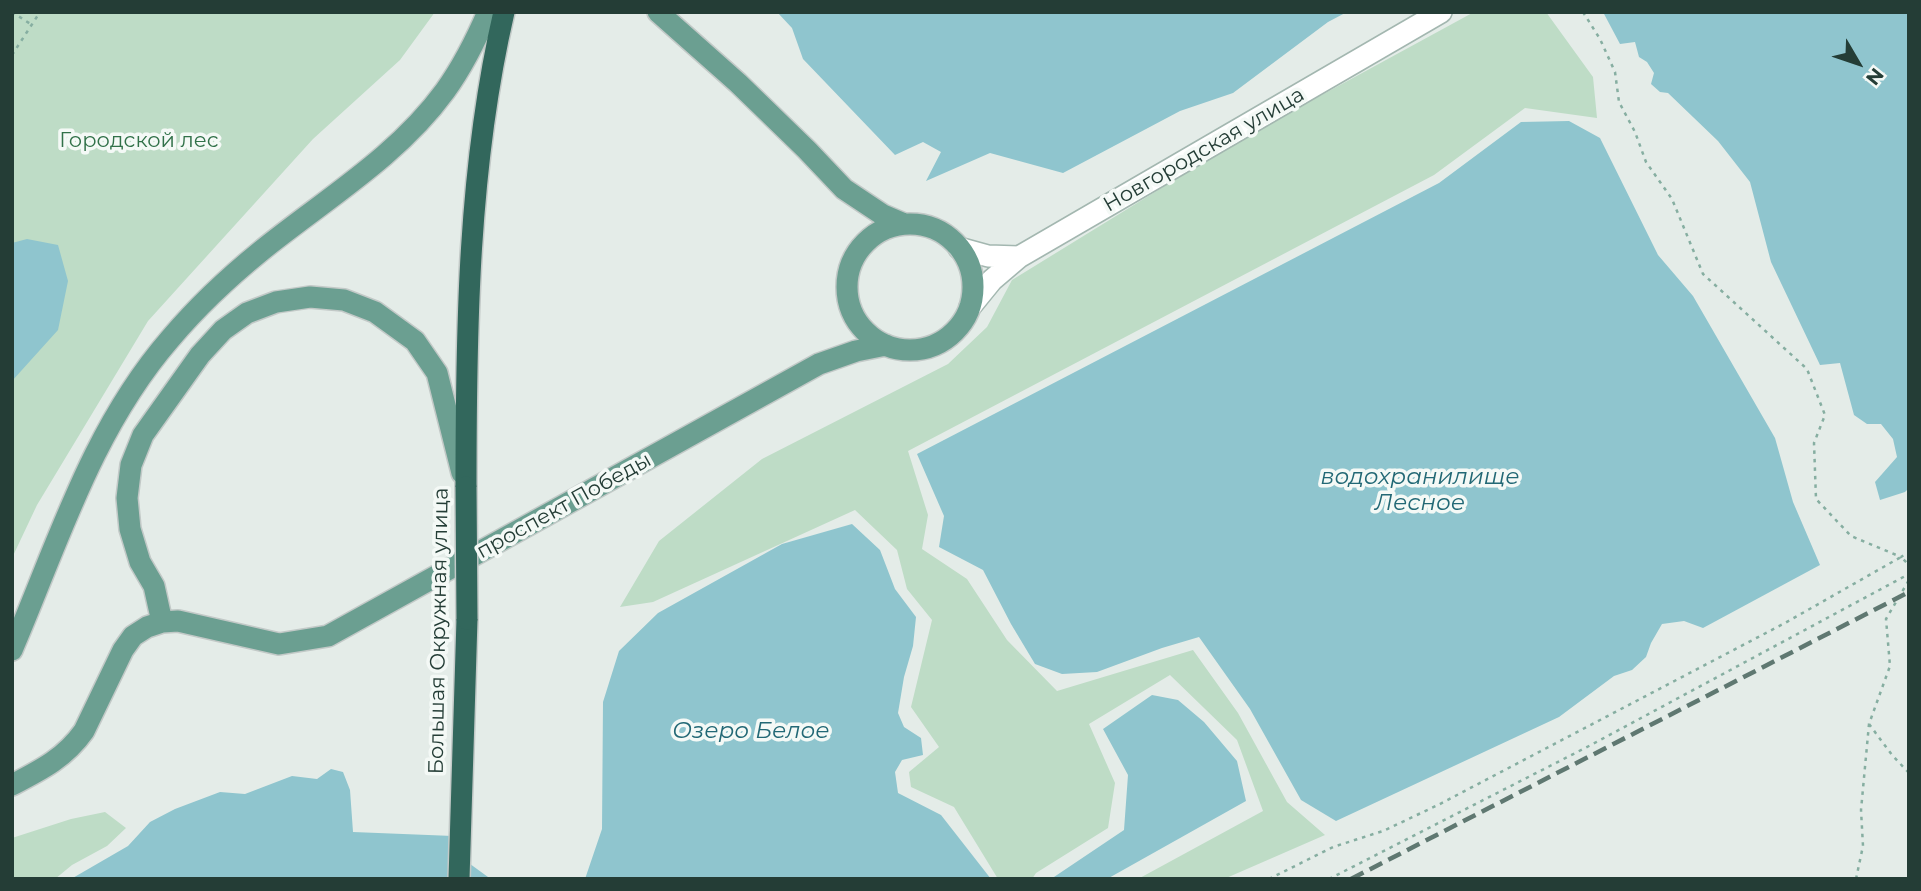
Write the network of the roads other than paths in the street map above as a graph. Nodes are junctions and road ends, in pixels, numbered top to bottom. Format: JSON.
{"nodes":[{"id":1,"x":488,"y":12,"type":"edge"},
{"id":2,"x":504,"y":12,"type":"edge"},
{"id":3,"x":659,"y":12,"type":"edge"},
{"id":4,"x":1441,"y":12,"type":"edge"},
{"id":5,"x":904,"y":224,"type":"junction"},
{"id":6,"x":960,"y":248,"type":"junction"},
{"id":7,"x":1019,"y":257,"type":"junction"},
{"id":8,"x":970,"y":307,"type":"junction"},
{"id":9,"x":886,"y":345,"type":"junction"},
{"id":10,"x":466,"y":487,"type":"junction"},
{"id":11,"x":162,"y":622,"type":"junction"},
{"id":12,"x":12,"y":650,"type":"edge"},
{"id":13,"x":12,"y":785,"type":"edge"},
{"id":14,"x":459,"y":879,"type":"edge"}],
"edges":[{"from":1,"to":12,"type":"main road"},
{"from":2,"to":10,"type":"highway","name":"Большая Окружная улица"},
{"from":3,"to":5,"type":"main road"},
{"from":4,"to":7,"type":"street","name":"Новгородская улица"},
{"from":5,"to":6,"type":"main road"},
{"from":5,"to":9,"type":"main road"},
{"from":6,"to":7,"type":"street"},
{"from":6,"to":8,"type":"main road"},
{"from":7,"to":8,"type":"street","name":"Новгородская улица"},
{"from":8,"to":9,"type":"main road"},
{"from":9,"to":11,"type":"main road","name":"проспект Победы"},
{"from":10,"to":11,"type":"main road"},
{"from":10,"to":14,"type":"highway","name":"Большая Окружная улица","bridge":true},
{"from":11,"to":13,"type":"main road"}]}
